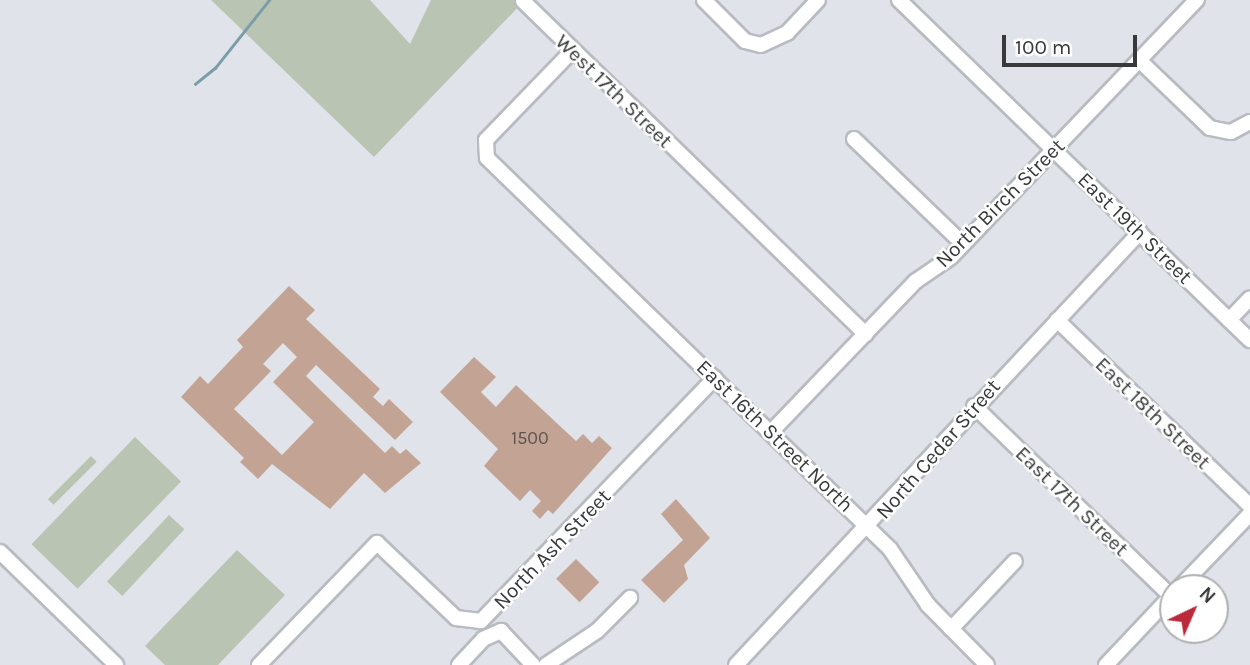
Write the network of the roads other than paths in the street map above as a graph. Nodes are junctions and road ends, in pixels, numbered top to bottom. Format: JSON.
{"nodes":[{"id":1,"x":704,"y":0,"type":"edge"},
{"id":2,"x":818,"y":0,"type":"edge"},
{"id":3,"x":899,"y":0,"type":"edge"},
{"id":4,"x":1197,"y":0,"type":"edge"},
{"id":5,"x":523,"y":1,"type":"edge"},
{"id":6,"x":573,"y":50,"type":"junction"},
{"id":7,"x":1139,"y":60,"type":"junction"},
{"id":8,"x":1250,"y":122,"type":"edge"},
{"id":9,"x":854,"y":139,"type":"dead end"},
{"id":10,"x":1053,"y":150,"type":"junction"},
{"id":11,"x":1140,"y":232,"type":"junction"},
{"id":12,"x":964,"y":244,"type":"junction"},
{"id":13,"x":1250,"y":298,"type":"edge"},
{"id":14,"x":1057,"y":320,"type":"junction"},
{"id":15,"x":1229,"y":320,"type":"junction"},
{"id":16,"x":866,"y":334,"type":"junction"},
{"id":17,"x":1250,"y":340,"type":"edge"},
{"id":18,"x":715,"y":379,"type":"junction"},
{"id":19,"x":974,"y":406,"type":"junction"},
{"id":20,"x":771,"y":432,"type":"junction"},
{"id":21,"x":1250,"y":506,"type":"edge"},
{"id":22,"x":1250,"y":514,"type":"edge"},
{"id":23,"x":869,"y":528,"type":"junction"},
{"id":24,"x":0,"y":552,"type":"edge"},
{"id":25,"x":1016,"y":561,"type":"dead end"},
{"id":26,"x":1192,"y":574,"type":"edge"},
{"id":27,"x":1159,"y":579,"type":"edge"},
{"id":28,"x":630,"y":598,"type":"dead end"},
{"id":29,"x":1159,"y":609,"type":"edge"},
{"id":30,"x":951,"y":629,"type":"junction"},
{"id":31,"x":116,"y":665,"type":"edge"},
{"id":32,"x":259,"y":665,"type":"edge"},
{"id":33,"x":458,"y":665,"type":"edge"},
{"id":34,"x":533,"y":665,"type":"edge"},
{"id":35,"x":546,"y":665,"type":"edge"},
{"id":36,"x":736,"y":665,"type":"edge"},
{"id":37,"x":987,"y":665,"type":"edge"},
{"id":38,"x":1106,"y":665,"type":"edge"}],
"edges":[{"from":1,"to":2,"type":"street"},
{"from":3,"to":10,"type":"street","name":"East 19th Street"},
{"from":4,"to":7,"type":"street","name":"North Birch Street"},
{"from":5,"to":6,"type":"street","name":"West 17th Street"},
{"from":6,"to":16,"type":"street","name":"West 17th Street"},
{"from":6,"to":18,"type":"street","name":"East 16th Street North"},
{"from":7,"to":8,"type":"street"},
{"from":7,"to":10,"type":"street","name":"North Birch Street"},
{"from":9,"to":12,"type":"street"},
{"from":10,"to":11,"type":"street","name":"East 19th Street"},
{"from":10,"to":12,"type":"street","name":"North Birch Street"},
{"from":11,"to":14,"type":"street","name":"North Cedar Street"},
{"from":11,"to":15,"type":"street","name":"East 19th Street"},
{"from":12,"to":16,"type":"street","name":"North Birch Street"},
{"from":13,"to":15,"type":"street"},
{"from":14,"to":19,"type":"street","name":"North Cedar Street"},
{"from":14,"to":21,"type":"street","name":"East 18th Street"},
{"from":15,"to":17,"type":"street","name":"East 19th Street"},
{"from":16,"to":20,"type":"street","name":"North Birch Street"},
{"from":18,"to":20,"type":"street","name":"East 16th Street North"},
{"from":18,"to":32,"type":"street","name":"North Ash Street"},
{"from":19,"to":23,"type":"street","name":"North Cedar Street"},
{"from":19,"to":27,"type":"street","name":"East 17th Street"},
{"from":20,"to":23,"type":"street","name":"East 16th Street North"},
{"from":22,"to":26,"type":"street"},
{"from":23,"to":30,"type":"street","name":"East 16th Street North"},
{"from":23,"to":36,"type":"street","name":"North Cedar Street"},
{"from":24,"to":31,"type":"street"},
{"from":25,"to":30,"type":"street"},
{"from":28,"to":35,"type":"street"},
{"from":29,"to":38,"type":"street"},
{"from":30,"to":37,"type":"street","name":"East 16th Street North"},
{"from":33,"to":34,"type":"street"}]}
